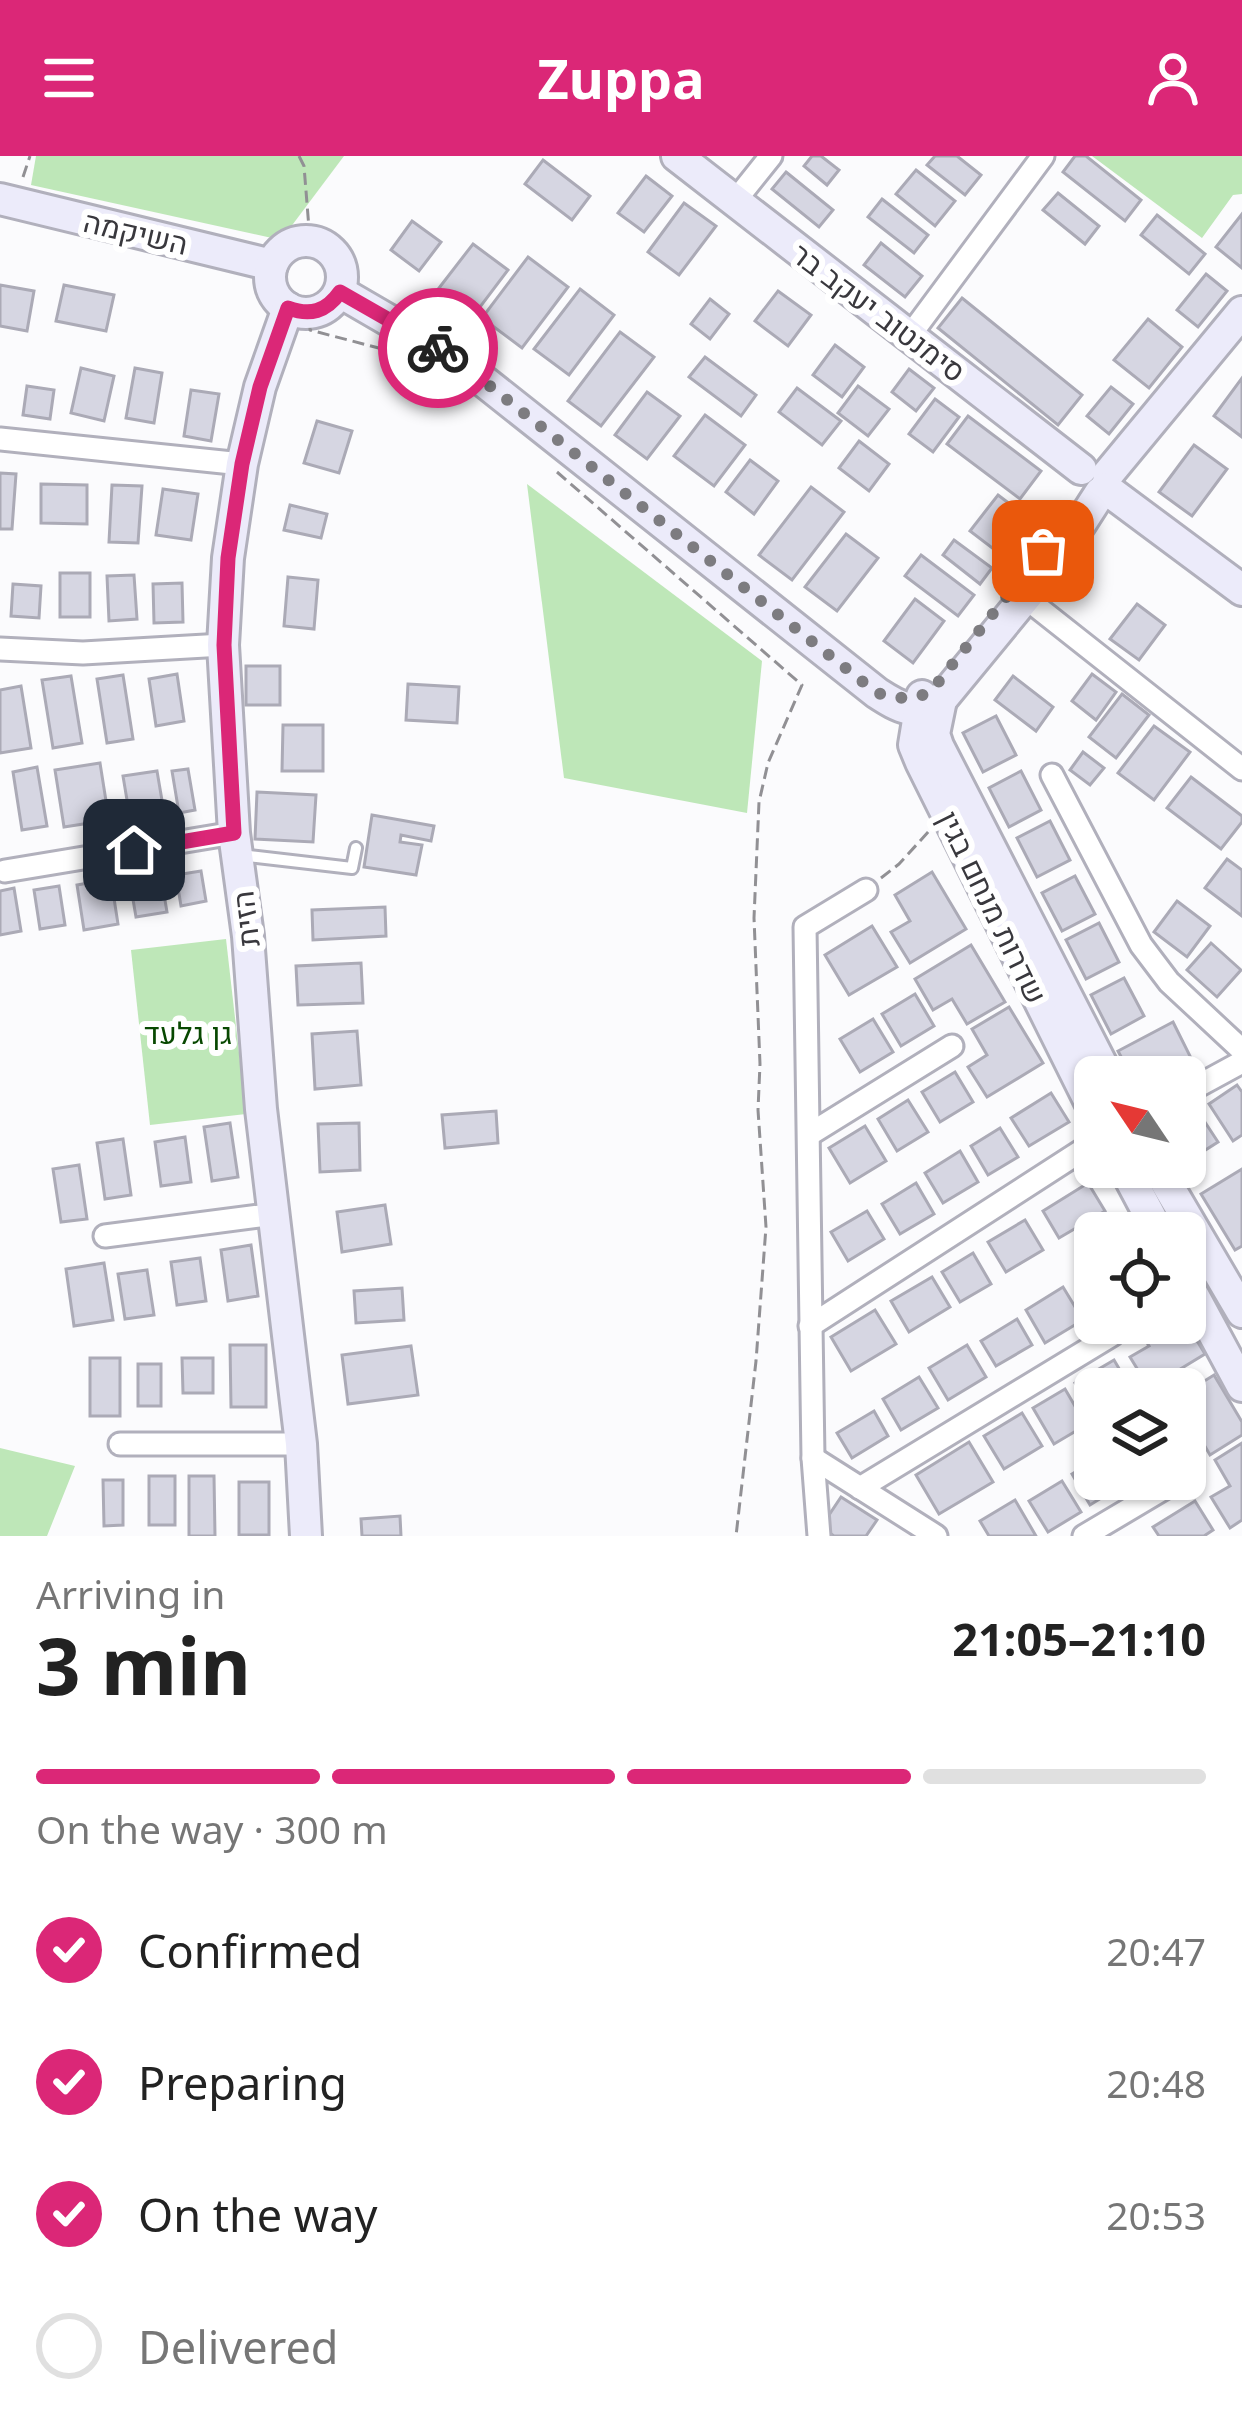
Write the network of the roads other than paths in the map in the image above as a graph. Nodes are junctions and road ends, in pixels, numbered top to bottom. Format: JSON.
{"nodes":[{"id":1,"x":677,"y":156,"type":"edge"},
{"id":2,"x":771,"y":156,"type":"edge"},
{"id":3,"x":1043,"y":156,"type":"edge"},
{"id":4,"x":0,"y":200,"type":"edge"},
{"id":5,"x":735,"y":202,"type":"junction"},
{"id":6,"x":272,"y":265,"type":"junction"},
{"id":7,"x":340,"y":292,"type":"junction"},
{"id":8,"x":299,"y":310,"type":"junction"},
{"id":9,"x":1242,"y":312,"type":"edge"},
{"id":10,"x":910,"y":334,"type":"junction"},
{"id":11,"x":0,"y":439,"type":"edge"},
{"id":12,"x":242,"y":464,"type":"junction"},
{"id":13,"x":1095,"y":483,"type":"junction"},
{"id":14,"x":1242,"y":590,"type":"edge"},
{"id":15,"x":1019,"y":593,"type":"junction"},
{"id":16,"x":224,"y":645,"type":"junction"},
{"id":17,"x":0,"y":649,"type":"edge"},
{"id":18,"x":928,"y":702,"type":"junction"},
{"id":19,"x":1242,"y":769,"type":"edge"},
{"id":20,"x":1052,"y":775,"type":"dead end"},
{"id":21,"x":235,"y":844,"type":"junction"},
{"id":22,"x":356,"y":848,"type":"dead end"},
{"id":23,"x":4,"y":871,"type":"dead end"},
{"id":24,"x":866,"y":890,"type":"road end"},
{"id":25,"x":952,"y":1046,"type":"dead end"},
{"id":26,"x":1242,"y":1050,"type":"edge"},
{"id":27,"x":1097,"y":1056,"type":"edge"},
{"id":28,"x":1242,"y":1061,"type":"edge"},
{"id":29,"x":1074,"y":1070,"type":"edge"},
{"id":30,"x":1206,"y":1081,"type":"edge"},
{"id":31,"x":810,"y":1134,"type":"junction"},
{"id":32,"x":1074,"y":1156,"type":"edge"},
{"id":33,"x":1169,"y":1188,"type":"edge"},
{"id":34,"x":275,"y":1214,"type":"junction"},
{"id":35,"x":104,"y":1236,"type":"dead end"},
{"id":36,"x":1242,"y":1312,"type":"edge"},
{"id":37,"x":1206,"y":1319,"type":"edge"},
{"id":38,"x":811,"y":1325,"type":"junction"},
{"id":39,"x":1097,"y":1344,"type":"edge"},
{"id":40,"x":1242,"y":1386,"type":"edge"},
{"id":41,"x":120,"y":1444,"type":"dead end"},
{"id":42,"x":301,"y":1444,"type":"junction"},
{"id":43,"x":813,"y":1458,"type":"junction"},
{"id":44,"x":860,"y":1488,"type":"junction"},
{"id":45,"x":1144,"y":1500,"type":"edge"},
{"id":46,"x":306,"y":1536,"type":"edge"},
{"id":47,"x":819,"y":1536,"type":"edge"},
{"id":48,"x":936,"y":1536,"type":"edge"},
{"id":49,"x":1084,"y":1536,"type":"edge"}],
"edges":[{"from":1,"to":5,"type":"street","name":"סימנטוב יעקב בר"},
{"from":2,"to":5,"type":"street"},
{"from":3,"to":10,"type":"street"},
{"from":4,"to":6,"type":"street","name":"השיקמה"},
{"from":5,"to":10,"type":"street","name":"סימנטוב יעקב בר"},
{"from":6,"to":7,"type":"street"},
{"from":6,"to":8,"type":"street"},
{"from":7,"to":8,"type":"street"},
{"from":7,"to":18,"type":"street"},
{"from":8,"to":12,"type":"street","name":"הזית"},
{"from":9,"to":13,"type":"street"},
{"from":10,"to":13,"type":"street","name":"סימנטוב יעקב בר"},
{"from":11,"to":12,"type":"street"},
{"from":12,"to":16,"type":"street","name":"הזית"},
{"from":13,"to":14,"type":"street","name":"סימנטוב יעקב בר"},
{"from":13,"to":15,"type":"street"},
{"from":15,"to":18,"type":"street"},
{"from":15,"to":19,"type":"street"},
{"from":16,"to":17,"type":"street"},
{"from":16,"to":21,"type":"street","name":"הזית"},
{"from":18,"to":27,"type":"street","name":"שדרות מנחם בגין"},
{"from":18,"to":29,"type":"street","name":"שדרות מנחם בגין"},
{"from":20,"to":26,"type":"street"},
{"from":21,"to":22,"type":"lane"},
{"from":21,"to":23,"type":"street"},
{"from":21,"to":34,"type":"street","name":"הזית"},
{"from":24,"to":31,"type":"street"},
{"from":25,"to":31,"type":"street"},
{"from":28,"to":30,"type":"street"},
{"from":31,"to":38,"type":"street"},
{"from":32,"to":38,"type":"street"},
{"from":33,"to":36,"type":"street"},
{"from":34,"to":35,"type":"street"},
{"from":34,"to":42,"type":"street","name":"הזית"},
{"from":37,"to":40,"type":"street"},
{"from":38,"to":43,"type":"street"},
{"from":39,"to":44,"type":"street"},
{"from":41,"to":42,"type":"street"},
{"from":42,"to":46,"type":"street","name":"הזית"},
{"from":43,"to":44,"type":"street"},
{"from":43,"to":47,"type":"street"},
{"from":44,"to":48,"type":"street"},
{"from":45,"to":49,"type":"street"}]}
